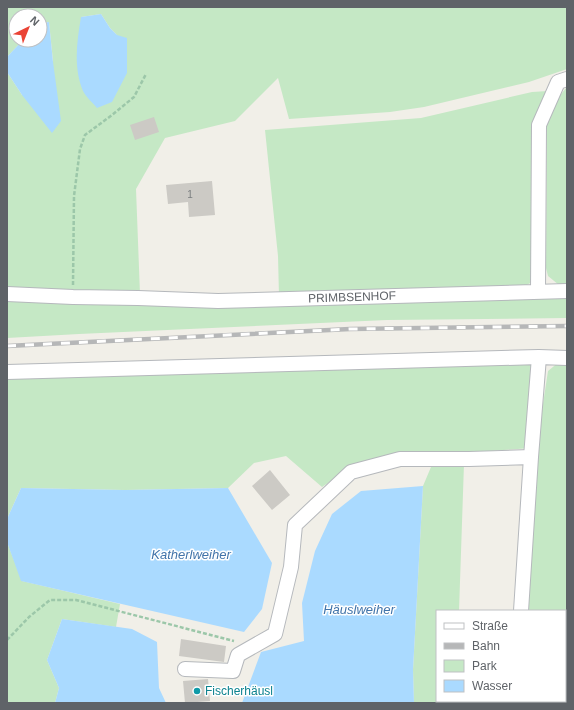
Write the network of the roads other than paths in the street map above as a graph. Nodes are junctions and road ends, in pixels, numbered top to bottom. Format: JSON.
{"nodes":[{"id":1,"x":567,"y":79,"type":"edge"},
{"id":2,"x":567,"y":291,"type":"edge"},
{"id":3,"x":538,"y":292,"type":"junction"},
{"id":4,"x":7,"y":294,"type":"edge"},
{"id":5,"x":539,"y":357,"type":"junction"},
{"id":6,"x":567,"y":358,"type":"edge"},
{"id":7,"x":7,"y":372,"type":"edge"},
{"id":8,"x":530,"y":457,"type":"junction"},
{"id":9,"x":521,"y":610,"type":"edge"},
{"id":10,"x":185,"y":669,"type":"dead end"}],
"edges":[{"from":1,"to":3,"type":"lane"},
{"from":2,"to":3,"type":"lane","name":"PRIMBSENHOF"},
{"from":3,"to":4,"type":"lane","name":"PRIMBSENHOF"},
{"from":5,"to":6,"type":"lane"},
{"from":5,"to":7,"type":"lane"},
{"from":5,"to":8,"type":"lane"},
{"from":8,"to":9,"type":"lane"},
{"from":8,"to":10,"type":"lane"}]}
